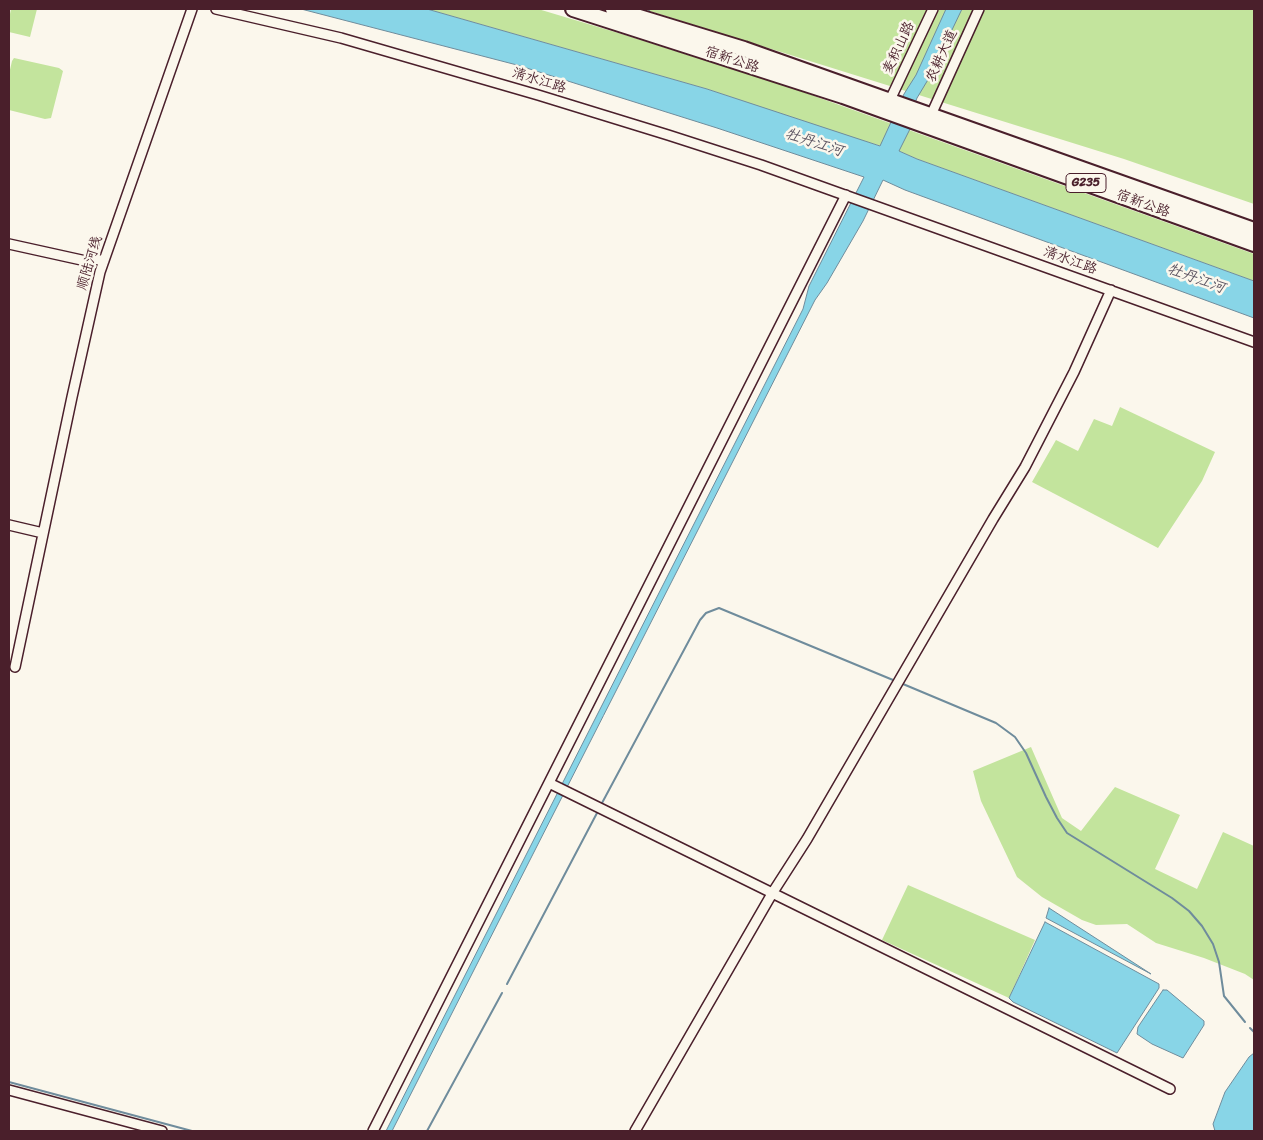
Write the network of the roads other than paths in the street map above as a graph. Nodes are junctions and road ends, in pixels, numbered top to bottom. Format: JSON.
{"nodes":[{"id":1,"x":192,"y":9,"type":"edge"},
{"id":2,"x":216,"y":9,"type":"edge"},
{"id":3,"x":574,"y":9,"type":"edge"},
{"id":4,"x":613,"y":9,"type":"edge"},
{"id":5,"x":933,"y":9,"type":"edge"},
{"id":6,"x":979,"y":9,"type":"edge"},
{"id":7,"x":892,"y":105,"type":"junction"},
{"id":8,"x":924,"y":116,"type":"junction"},
{"id":9,"x":848,"y":196,"type":"junction"},
{"id":10,"x":1254,"y":230,"type":"edge"},
{"id":11,"x":9,"y":244,"type":"edge"},
{"id":12,"x":1254,"y":244,"type":"edge"},
{"id":13,"x":104,"y":261,"type":"junction"},
{"id":14,"x":1111,"y":290,"type":"junction"},
{"id":15,"x":1254,"y":342,"type":"edge"},
{"id":16,"x":9,"y":525,"type":"edge"},
{"id":17,"x":43,"y":533,"type":"junction"},
{"id":18,"x":15,"y":667,"type":"dead end"},
{"id":19,"x":552,"y":784,"type":"junction"},
{"id":20,"x":773,"y":892,"type":"junction"},
{"id":21,"x":1170,"y":1089,"type":"dead end"},
{"id":22,"x":9,"y":1090,"type":"edge"},
{"id":23,"x":162,"y":1131,"type":"edge"},
{"id":24,"x":373,"y":1131,"type":"edge"},
{"id":25,"x":635,"y":1131,"type":"edge"}],
"edges":[{"from":1,"to":13,"type":"street","name":"顺陆河线"},
{"from":2,"to":9,"type":"street","name":"清水江路"},
{"from":3,"to":7,"type":"highway","name":"宿新公路"},
{"from":4,"to":7,"type":"highway","name":"宿新公路"},
{"from":5,"to":7,"type":"street","name":"麦积山路"},
{"from":6,"to":8,"type":"street","name":"农耕大道"},
{"from":7,"to":8,"type":"highway"},
{"from":8,"to":10,"type":"highway","name":"宿新公路","number":"G235"},
{"from":8,"to":12,"type":"highway","name":"宿新公路","number":"G235"},
{"from":9,"to":14,"type":"street","name":"清水江路"},
{"from":9,"to":19,"type":"street"},
{"from":11,"to":13,"type":"street"},
{"from":13,"to":17,"type":"street","name":"顺陆河线"},
{"from":14,"to":15,"type":"street","name":"清水江路"},
{"from":14,"to":20,"type":"street"},
{"from":16,"to":17,"type":"street"},
{"from":17,"to":18,"type":"street","name":"顺陆河线"},
{"from":19,"to":20,"type":"street"},
{"from":19,"to":24,"type":"street"},
{"from":20,"to":21,"type":"street"},
{"from":20,"to":25,"type":"street"},
{"from":22,"to":23,"type":"street"}]}
